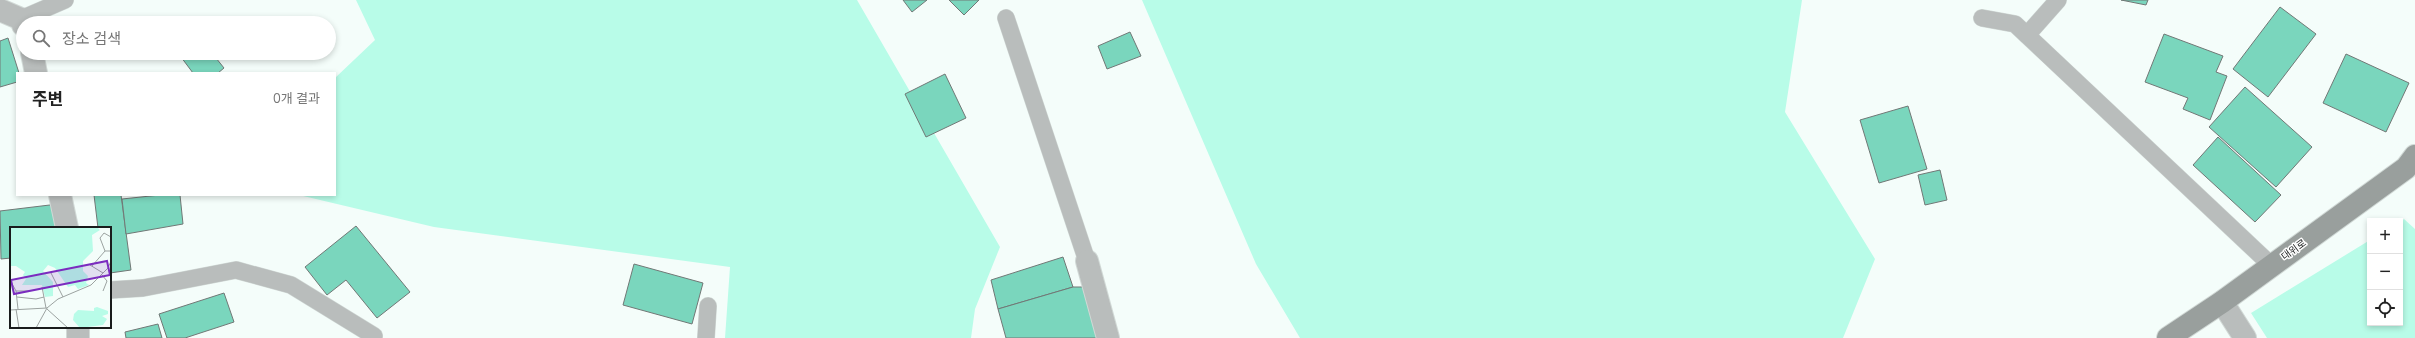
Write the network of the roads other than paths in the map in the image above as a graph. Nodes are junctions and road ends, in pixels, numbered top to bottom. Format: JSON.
{"nodes":[{"id":1,"x":65,"y":0,"type":"edge"},
{"id":2,"x":2058,"y":0,"type":"edge"},
{"id":3,"x":0,"y":10,"type":"edge"},
{"id":4,"x":34,"y":16,"type":"edge"},
{"id":5,"x":1006,"y":18,"type":"dead end"},
{"id":6,"x":1982,"y":18,"type":"dead end"},
{"id":7,"x":16,"y":19,"type":"edge"},
{"id":8,"x":2027,"y":35,"type":"junction"},
{"id":9,"x":33,"y":60,"type":"edge"},
{"id":10,"x":36,"y":72,"type":"edge"},
{"id":11,"x":2412,"y":167,"type":"edge"},
{"id":12,"x":60,"y":196,"type":"edge"},
{"id":13,"x":67,"y":227,"type":"edge"},
{"id":14,"x":1087,"y":261,"type":"joint"},
{"id":15,"x":2272,"y":266,"type":"junction"},
{"id":16,"x":111,"y":290,"type":"edge"},
{"id":17,"x":2222,"y":302,"type":"junction"},
{"id":18,"x":708,"y":306,"type":"dead end"},
{"id":19,"x":374,"y":336,"type":"dead end"},
{"id":20,"x":706,"y":338,"type":"edge"},
{"id":21,"x":1108,"y":338,"type":"edge"},
{"id":22,"x":2168,"y":338,"type":"edge"},
{"id":23,"x":2245,"y":338,"type":"edge"}],
"edges":[{"from":1,"to":4,"type":"lane"},
{"from":2,"to":8,"type":"lane"},
{"from":3,"to":7,"type":"street"},
{"from":5,"to":14,"type":"lane"},
{"from":6,"to":8,"type":"lane"},
{"from":8,"to":15,"type":"lane"},
{"from":9,"to":10,"type":"street"},
{"from":11,"to":15,"type":"main road","name":"대위로"},
{"from":12,"to":13,"type":"street"},
{"from":14,"to":21,"type":"street"},
{"from":15,"to":17,"type":"main road","name":"대위로"},
{"from":16,"to":19,"type":"lane"},
{"from":17,"to":22,"type":"main road","name":"대위로"},
{"from":17,"to":23,"type":"street"},
{"from":18,"to":20,"type":"lane"}]}
